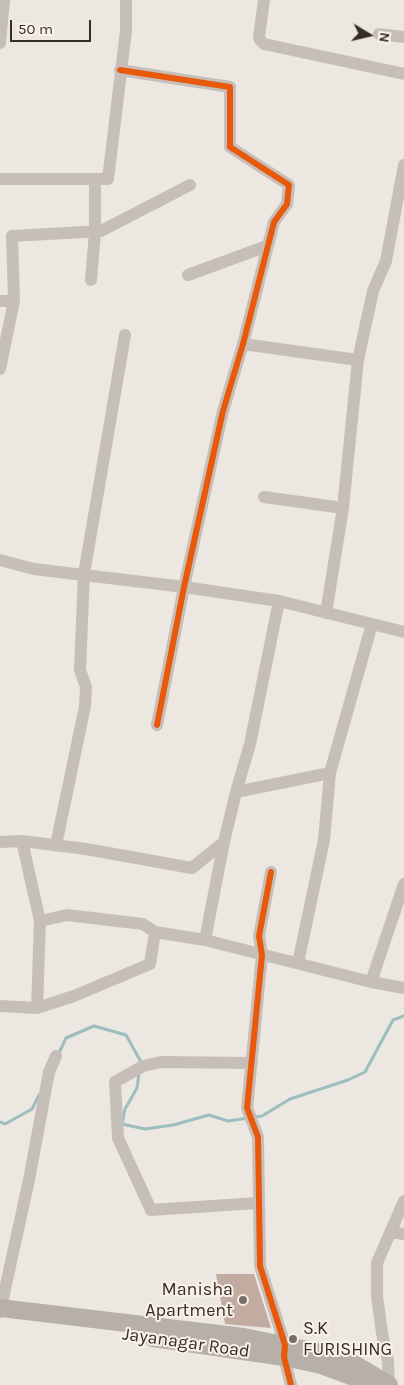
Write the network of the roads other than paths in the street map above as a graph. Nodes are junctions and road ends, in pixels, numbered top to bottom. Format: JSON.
{"nodes":[{"id":1,"x":4,"y":0,"type":"edge"},
{"id":2,"x":126,"y":0,"type":"edge"},
{"id":3,"x":264,"y":0,"type":"edge"},
{"id":4,"x":379,"y":34,"type":"dead end"},
{"id":5,"x":404,"y":37,"type":"edge"},
{"id":6,"x":0,"y":43,"type":"edge"},
{"id":7,"x":120,"y":70,"type":"junction"},
{"id":8,"x":404,"y":74,"type":"edge"},
{"id":9,"x":404,"y":165,"type":"edge"},
{"id":10,"x":0,"y":179,"type":"edge"},
{"id":11,"x":95,"y":179,"type":"junction"},
{"id":12,"x":190,"y":185,"type":"dead end"},
{"id":13,"x":95,"y":232,"type":"junction"},
{"id":14,"x":267,"y":246,"type":"junction"},
{"id":15,"x":188,"y":274,"type":"dead end"},
{"id":16,"x":91,"y":280,"type":"dead end"},
{"id":17,"x":0,"y":301,"type":"edge"},
{"id":18,"x":14,"y":301,"type":"junction"},
{"id":19,"x":125,"y":335,"type":"dead end"},
{"id":20,"x":243,"y":344,"type":"junction"},
{"id":21,"x":358,"y":360,"type":"junction"},
{"id":22,"x":0,"y":368,"type":"edge"},
{"id":23,"x":264,"y":498,"type":"dead end"},
{"id":24,"x":343,"y":508,"type":"junction"},
{"id":25,"x":0,"y":560,"type":"edge"},
{"id":26,"x":84,"y":574,"type":"junction"},
{"id":27,"x":184,"y":587,"type":"junction"},
{"id":28,"x":279,"y":601,"type":"junction"},
{"id":29,"x":326,"y":613,"type":"junction"},
{"id":30,"x":372,"y":624,"type":"junction"},
{"id":31,"x":404,"y":632,"type":"edge"},
{"id":32,"x":157,"y":725,"type":"dead end"},
{"id":33,"x":330,"y":773,"type":"junction"},
{"id":34,"x":236,"y":792,"type":"junction"},
{"id":35,"x":22,"y":841,"type":"junction"},
{"id":36,"x":0,"y":842,"type":"edge"},
{"id":37,"x":224,"y":842,"type":"junction"},
{"id":38,"x":56,"y":845,"type":"junction"},
{"id":39,"x":271,"y":872,"type":"dead end"},
{"id":40,"x":404,"y":884,"type":"edge"},
{"id":41,"x":40,"y":921,"type":"junction"},
{"id":42,"x":155,"y":932,"type":"junction"},
{"id":43,"x":205,"y":940,"type":"junction"},
{"id":44,"x":262,"y":955,"type":"junction"},
{"id":45,"x":298,"y":963,"type":"junction"},
{"id":46,"x":371,"y":982,"type":"junction"},
{"id":47,"x":404,"y":988,"type":"edge"},
{"id":48,"x":0,"y":1006,"type":"edge"},
{"id":49,"x":37,"y":1008,"type":"junction"},
{"id":50,"x":56,"y":1056,"type":"dead end"},
{"id":51,"x":252,"y":1063,"type":"junction"},
{"id":52,"x":404,"y":1200,"type":"edge"},
{"id":53,"x":258,"y":1203,"type":"junction"},
{"id":54,"x":391,"y":1232,"type":"junction"},
{"id":55,"x":404,"y":1234,"type":"edge"},
{"id":56,"x":0,"y":1308,"type":"edge"},
{"id":57,"x":0,"y":1312,"type":"edge"},
{"id":58,"x":0,"y":1318,"type":"edge"},
{"id":59,"x":284,"y":1351,"type":"junction"},
{"id":60,"x":291,"y":1385,"type":"edge"},
{"id":61,"x":368,"y":1385,"type":"edge"},
{"id":62,"x":389,"y":1385,"type":"edge"}],
"edges":[{"from":1,"to":6,"type":"street"},
{"from":2,"to":7,"type":"street"},
{"from":3,"to":8,"type":"street"},
{"from":4,"to":5,"type":"street"},
{"from":7,"to":11,"type":"street"},
{"from":7,"to":14,"type":"street"},
{"from":9,"to":21,"type":"street"},
{"from":10,"to":11,"type":"street"},
{"from":11,"to":13,"type":"street"},
{"from":12,"to":13,"type":"street"},
{"from":13,"to":16,"type":"street"},
{"from":13,"to":18,"type":"street"},
{"from":14,"to":15,"type":"street"},
{"from":14,"to":20,"type":"street"},
{"from":17,"to":18,"type":"street"},
{"from":18,"to":22,"type":"street"},
{"from":19,"to":26,"type":"street"},
{"from":20,"to":21,"type":"street"},
{"from":20,"to":27,"type":"street"},
{"from":21,"to":24,"type":"street"},
{"from":23,"to":24,"type":"street"},
{"from":24,"to":29,"type":"street"},
{"from":25,"to":26,"type":"street"},
{"from":26,"to":27,"type":"street"},
{"from":26,"to":38,"type":"street"},
{"from":27,"to":28,"type":"street"},
{"from":27,"to":32,"type":"street"},
{"from":28,"to":29,"type":"street"},
{"from":28,"to":34,"type":"street"},
{"from":29,"to":30,"type":"street"},
{"from":30,"to":31,"type":"street"},
{"from":30,"to":33,"type":"street"},
{"from":33,"to":34,"type":"street"},
{"from":33,"to":45,"type":"street"},
{"from":34,"to":37,"type":"street"},
{"from":35,"to":36,"type":"street"},
{"from":35,"to":38,"type":"street"},
{"from":35,"to":41,"type":"street"},
{"from":37,"to":38,"type":"street"},
{"from":37,"to":43,"type":"street"},
{"from":39,"to":44,"type":"street"},
{"from":40,"to":46,"type":"street"},
{"from":41,"to":42,"type":"street"},
{"from":41,"to":49,"type":"street"},
{"from":42,"to":43,"type":"street"},
{"from":42,"to":49,"type":"street"},
{"from":43,"to":44,"type":"street"},
{"from":44,"to":45,"type":"street"},
{"from":44,"to":51,"type":"street"},
{"from":45,"to":46,"type":"street"},
{"from":46,"to":47,"type":"street"},
{"from":48,"to":49,"type":"street"},
{"from":50,"to":56,"type":"street"},
{"from":51,"to":53,"type":"street"},
{"from":51,"to":53,"type":"street"},
{"from":52,"to":54,"type":"street"},
{"from":53,"to":59,"type":"street"},
{"from":54,"to":55,"type":"street"},
{"from":54,"to":62,"type":"street"},
{"from":56,"to":57,"type":"street"},
{"from":56,"to":59,"type":"street","name":"Jayanagar Road"},
{"from":58,"to":59,"type":"street","name":"Jayanagar Road"},
{"from":59,"to":60,"type":"street"},
{"from":59,"to":61,"type":"street","name":"Jayanagar Road"},
{"from":59,"to":62,"type":"street","name":"Jayanagar Road"}]}
